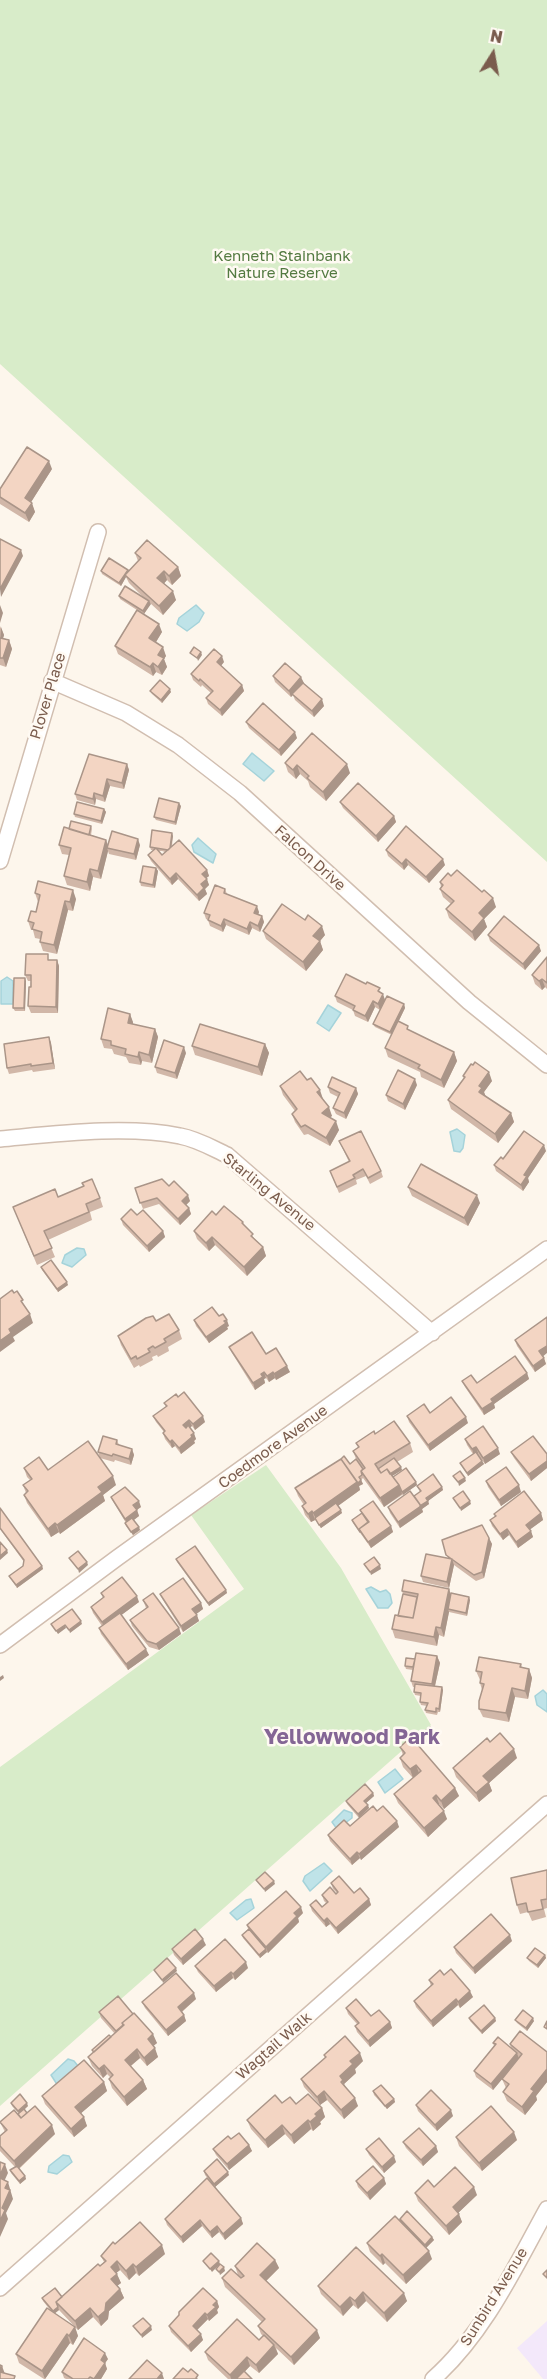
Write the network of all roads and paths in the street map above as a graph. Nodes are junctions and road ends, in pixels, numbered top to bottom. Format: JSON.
{"nodes":[{"id":1,"x":98,"y":532,"type":"dead end"},
{"id":2,"x":52,"y":681,"type":"junction"},
{"id":3,"x":0,"y":861,"type":"edge"},
{"id":4,"x":547,"y":1065,"type":"edge"},
{"id":5,"x":0,"y":1139,"type":"edge"},
{"id":6,"x":547,"y":1249,"type":"edge"},
{"id":7,"x":432,"y":1333,"type":"junction"},
{"id":8,"x":0,"y":1646,"type":"edge"},
{"id":9,"x":547,"y":1804,"type":"edge"},
{"id":10,"x":547,"y":2209,"type":"edge"},
{"id":11,"x":0,"y":2288,"type":"edge"},
{"id":12,"x":433,"y":2379,"type":"edge"}],
"edges":[{"from":1,"to":2,"type":"street","name":"Plover Place"},
{"from":2,"to":3,"type":"street","name":"Plover Place"},
{"from":2,"to":4,"type":"street","name":"Falcon Drive"},
{"from":5,"to":7,"type":"street","name":"Starling Avenue"},
{"from":6,"to":7,"type":"street","name":"Coedmore Avenue"},
{"from":7,"to":8,"type":"street","name":"Coedmore Avenue"},
{"from":9,"to":11,"type":"street","name":"Wagtail Walk"},
{"from":10,"to":12,"type":"street","name":"Sunbird Avenue"}]}
